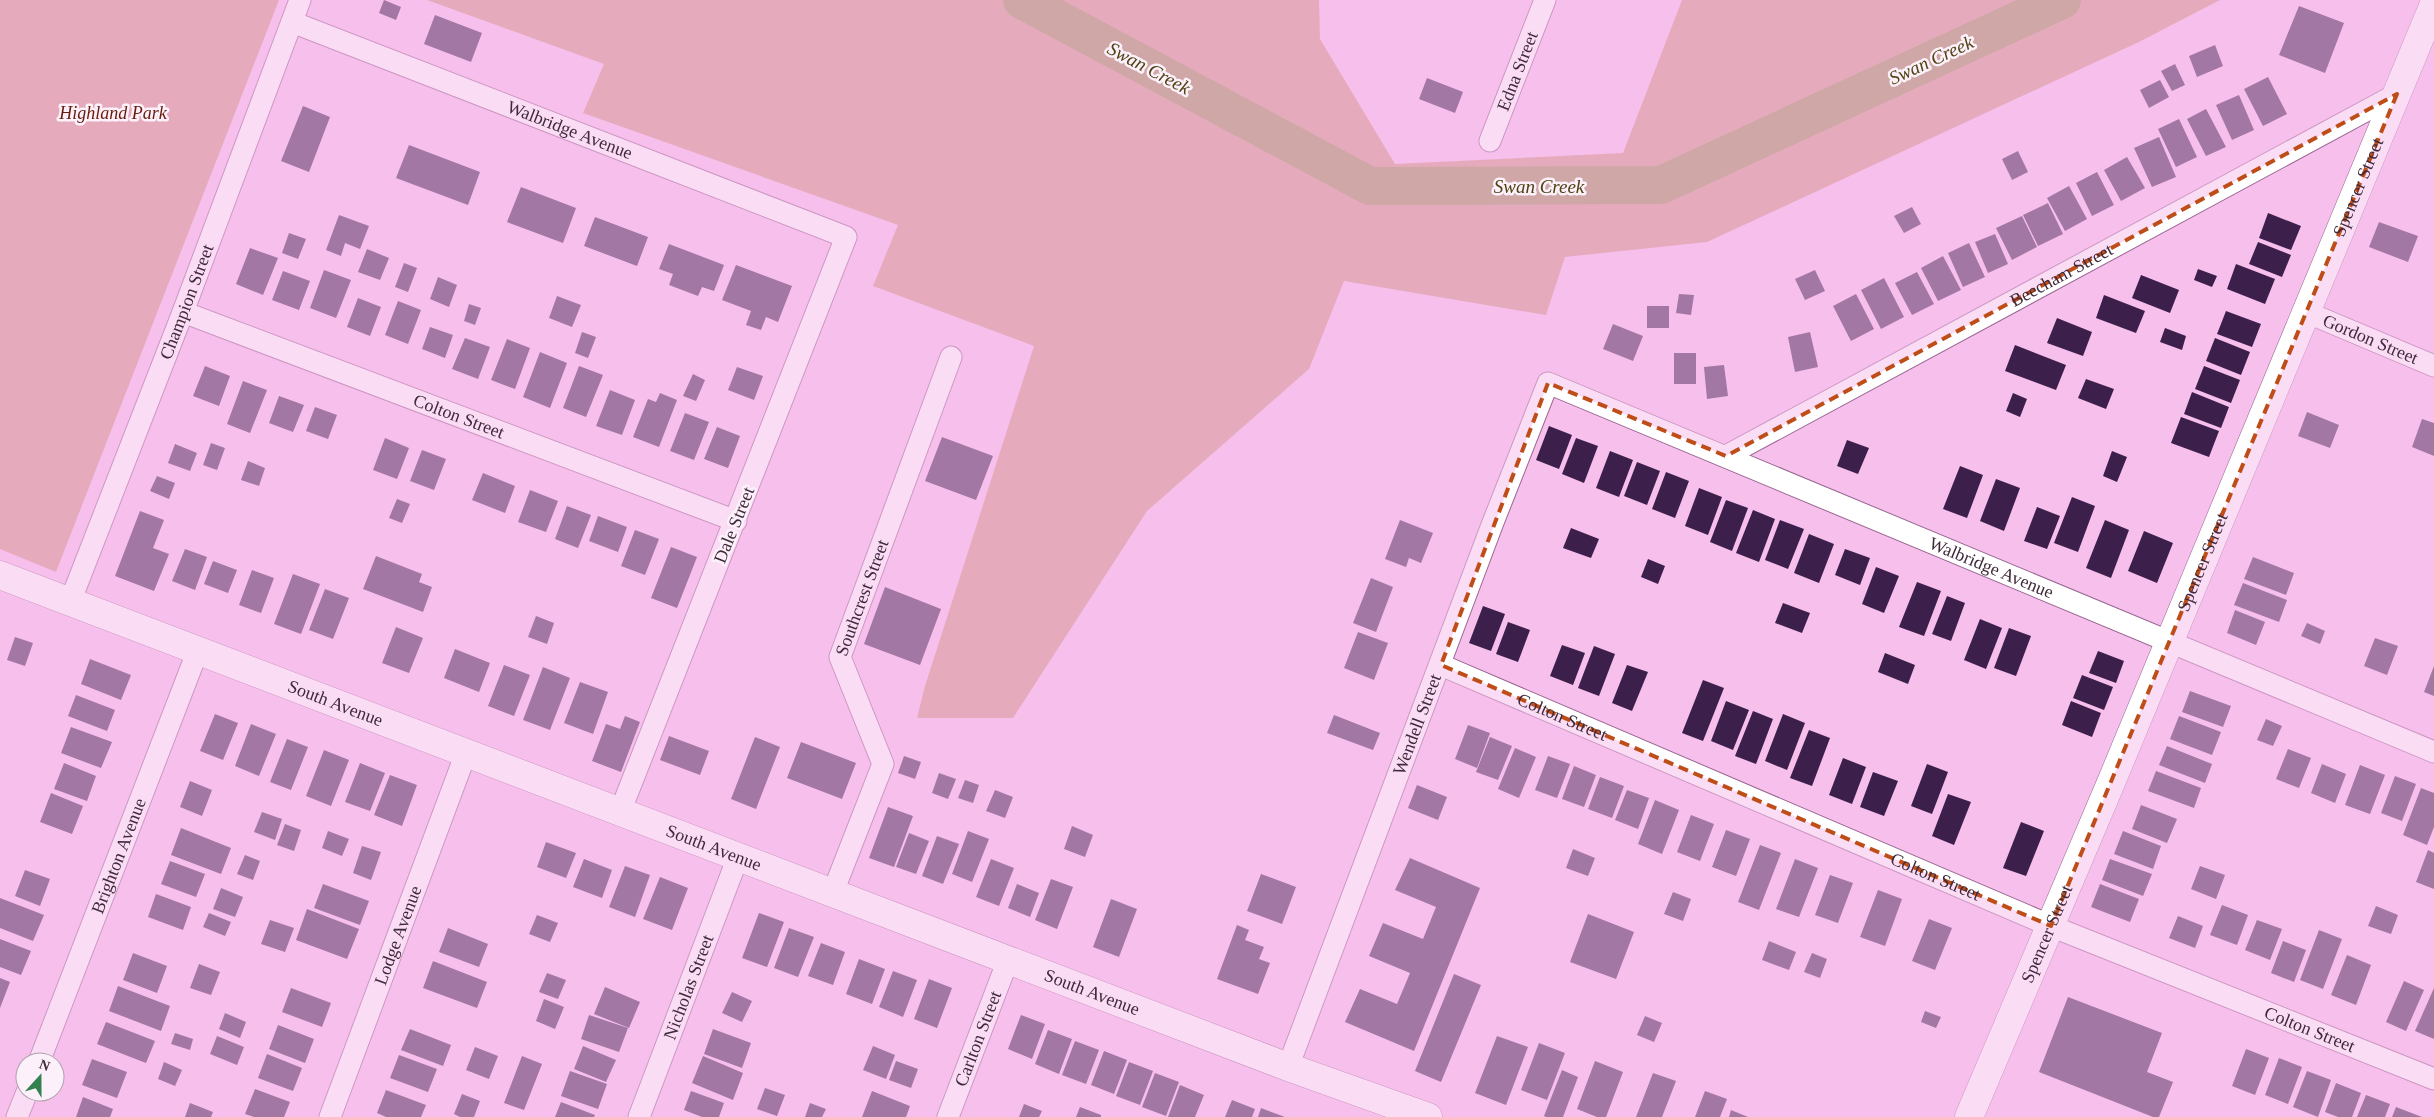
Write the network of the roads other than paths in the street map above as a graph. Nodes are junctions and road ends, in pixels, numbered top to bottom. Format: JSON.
{"nodes":[{"id":1,"x":300,"y":0,"type":"edge"},
{"id":2,"x":1545,"y":0,"type":"edge"},
{"id":3,"x":2434,"y":4,"type":"edge"},
{"id":4,"x":292,"y":22,"type":"junction"},
{"id":5,"x":2398,"y":94,"type":"junction"},
{"id":6,"x":1490,"y":141,"type":"dead end"},
{"id":7,"x":846,"y":237,"type":"joint"},
{"id":8,"x":183,"y":312,"type":"junction"},
{"id":9,"x":2306,"y":312,"type":"junction"},
{"id":10,"x":952,"y":357,"type":"dead end"},
{"id":11,"x":2434,"y":366,"type":"edge"},
{"id":12,"x":1548,"y":383,"type":"joint"},
{"id":13,"x":1726,"y":456,"type":"junction"},
{"id":14,"x":736,"y":521,"type":"junction"},
{"id":15,"x":0,"y":575,"type":"edge"},
{"id":16,"x":70,"y":602,"type":"junction"},
{"id":17,"x":2168,"y":642,"type":"junction"},
{"id":18,"x":198,"y":650,"type":"junction"},
{"id":19,"x":1441,"y":665,"type":"junction"},
{"id":20,"x":2434,"y":752,"type":"edge"},
{"id":21,"x":466,"y":753,"type":"junction"},
{"id":22,"x":620,"y":812,"type":"junction"},
{"id":23,"x":738,"y":857,"type":"junction"},
{"id":24,"x":833,"y":892,"type":"junction"},
{"id":25,"x":2050,"y":926,"type":"junction"},
{"id":26,"x":1008,"y":960,"type":"junction"},
{"id":27,"x":43,"y":1052,"type":"edge"},
{"id":28,"x":1288,"y":1067,"type":"junction"},
{"id":29,"x":2434,"y":1079,"type":"edge"},
{"id":30,"x":23,"y":1102,"type":"edge"},
{"id":31,"x":17,"y":1117,"type":"edge"},
{"id":32,"x":330,"y":1117,"type":"edge"},
{"id":33,"x":639,"y":1117,"type":"edge"},
{"id":34,"x":948,"y":1117,"type":"edge"},
{"id":35,"x":1428,"y":1117,"type":"edge"},
{"id":36,"x":1969,"y":1117,"type":"edge"}],
"edges":[{"from":1,"to":4,"type":"street","name":"Champion Street"},
{"from":2,"to":6,"type":"street","name":"Edna Street"},
{"from":3,"to":5,"type":"street","name":"Spencer Street"},
{"from":4,"to":7,"type":"street","name":"Walbridge Avenue"},
{"from":4,"to":8,"type":"street","name":"Champion Street"},
{"from":5,"to":9,"type":"street","name":"Spencer Street"},
{"from":5,"to":13,"type":"street","name":"Beecham Street"},
{"from":7,"to":14,"type":"street","name":"Dale Street"},
{"from":8,"to":14,"type":"street","name":"Colton Street"},
{"from":8,"to":16,"type":"street","name":"Champion Street"},
{"from":9,"to":11,"type":"street","name":"Gordon Street"},
{"from":9,"to":17,"type":"street","name":"Spencer Street"},
{"from":10,"to":24,"type":"street","name":"Southcrest Street"},
{"from":12,"to":13,"type":"street","name":"Walbridge Avenue"},
{"from":12,"to":19,"type":"street","name":"Wendell Street"},
{"from":13,"to":17,"type":"street","name":"Walbridge Avenue"},
{"from":14,"to":22,"type":"street","name":"Dale Street"},
{"from":15,"to":16,"type":"street","name":"South Avenue"},
{"from":16,"to":18,"type":"street","name":"South Avenue"},
{"from":17,"to":20,"type":"street","name":"Walbridge Avenue"},
{"from":17,"to":25,"type":"street","name":"Spencer Street"},
{"from":18,"to":21,"type":"street","name":"South Avenue"},
{"from":18,"to":27,"type":"street","name":"Brighton Avenue"},
{"from":19,"to":25,"type":"street","name":"Colton Street"},
{"from":19,"to":28,"type":"street","name":"Wendell Street"},
{"from":21,"to":22,"type":"street","name":"South Avenue"},
{"from":21,"to":32,"type":"street","name":"Lodge Avenue"},
{"from":22,"to":23,"type":"street","name":"South Avenue"},
{"from":23,"to":24,"type":"street","name":"South Avenue"},
{"from":23,"to":33,"type":"street","name":"Nicholas Street"},
{"from":24,"to":26,"type":"street","name":"South Avenue"},
{"from":25,"to":29,"type":"street","name":"Colton Street"},
{"from":25,"to":36,"type":"street","name":"Spencer Street"},
{"from":26,"to":28,"type":"street","name":"South Avenue"},
{"from":26,"to":34,"type":"street","name":"Carlton Street"},
{"from":28,"to":35,"type":"street","name":"South Avenue"},
{"from":30,"to":31,"type":"street"}]}
